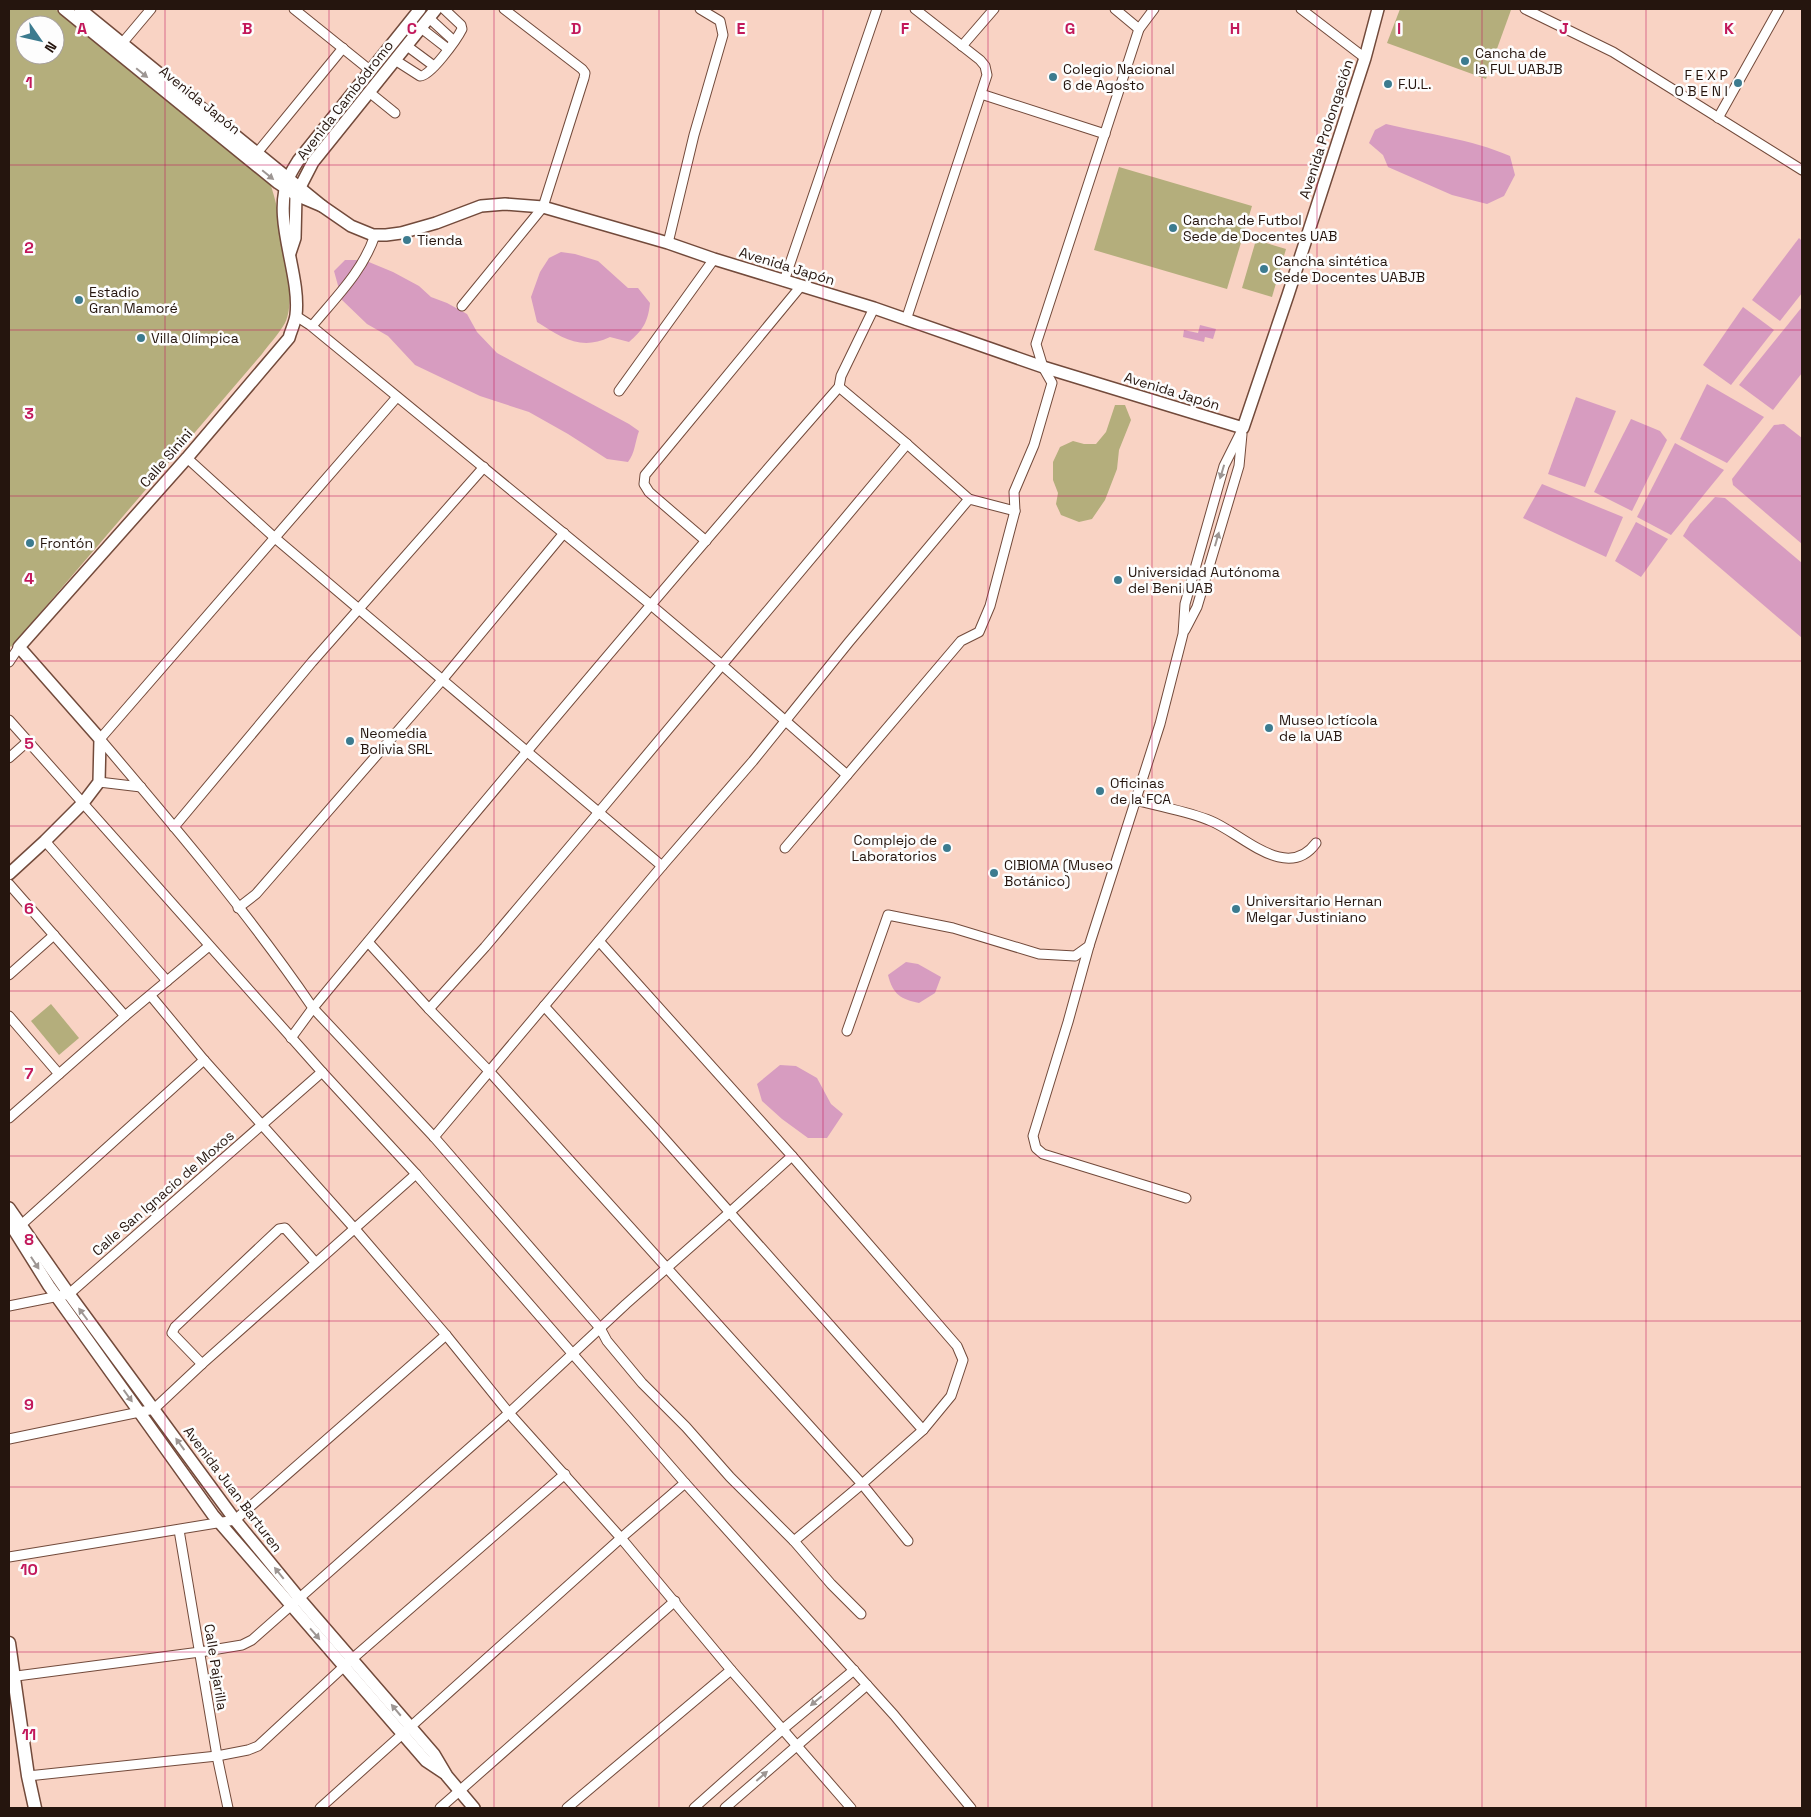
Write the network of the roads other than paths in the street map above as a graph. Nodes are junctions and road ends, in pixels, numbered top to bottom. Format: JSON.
{"nodes":[{"id":1,"x":64,"y":9,"type":"edge"},
{"id":2,"x":80,"y":9,"type":"edge"},
{"id":3,"x":151,"y":9,"type":"edge"},
{"id":4,"x":294,"y":9,"type":"edge"},
{"id":5,"x":420,"y":9,"type":"edge"},
{"id":6,"x":436,"y":9,"type":"edge"},
{"id":7,"x":444,"y":9,"type":"edge"},
{"id":8,"x":504,"y":9,"type":"edge"},
{"id":9,"x":700,"y":9,"type":"edge"},
{"id":10,"x":877,"y":9,"type":"edge"},
{"id":11,"x":915,"y":9,"type":"edge"},
{"id":12,"x":994,"y":9,"type":"edge"},
{"id":13,"x":1115,"y":9,"type":"edge"},
{"id":14,"x":1154,"y":9,"type":"edge"},
{"id":15,"x":1302,"y":9,"type":"edge"},
{"id":16,"x":1378,"y":9,"type":"edge"},
{"id":17,"x":1525,"y":9,"type":"edge"},
{"id":18,"x":1779,"y":9,"type":"edge"},
{"id":19,"x":425,"y":23,"type":"junction"},
{"id":20,"x":1139,"y":29,"type":"junction"},
{"id":21,"x":454,"y":41,"type":"junction"},
{"id":22,"x":407,"y":46,"type":"junction"},
{"id":23,"x":962,"y":46,"type":"junction"},
{"id":24,"x":119,"y":47,"type":"junction"},
{"id":25,"x":343,"y":48,"type":"junction"},
{"id":26,"x":448,"y":48,"type":"junction"},
{"id":27,"x":1365,"y":58,"type":"junction"},
{"id":28,"x":395,"y":60,"type":"junction"},
{"id":29,"x":434,"y":66,"type":"junction"},
{"id":30,"x":371,"y":70,"type":"junction"},
{"id":31,"x":369,"y":92,"type":"junction"},
{"id":32,"x":981,"y":94,"type":"junction"},
{"id":33,"x":396,"y":113,"type":"dead end"},
{"id":34,"x":1718,"y":118,"type":"junction"},
{"id":35,"x":1105,"y":134,"type":"junction"},
{"id":36,"x":257,"y":153,"type":"junction"},
{"id":37,"x":1802,"y":170,"type":"edge"},
{"id":38,"x":287,"y":183,"type":"junction"},
{"id":39,"x":298,"y":191,"type":"junction"},
{"id":40,"x":543,"y":207,"type":"junction"},
{"id":41,"x":376,"y":235,"type":"junction"},
{"id":42,"x":668,"y":243,"type":"junction"},
{"id":43,"x":290,"y":255,"type":"junction"},
{"id":44,"x":714,"y":259,"type":"junction"},
{"id":45,"x":784,"y":281,"type":"junction"},
{"id":46,"x":801,"y":286,"type":"junction"},
{"id":47,"x":462,"y":306,"type":"dead end"},
{"id":48,"x":874,"y":308,"type":"junction"},
{"id":49,"x":296,"y":316,"type":"junction"},
{"id":50,"x":906,"y":320,"type":"junction"},
{"id":51,"x":312,"y":326,"type":"junction"},
{"id":52,"x":1043,"y":367,"type":"junction"},
{"id":53,"x":839,"y":388,"type":"junction"},
{"id":54,"x":618,"y":391,"type":"dead end"},
{"id":55,"x":397,"y":397,"type":"junction"},
{"id":56,"x":1243,"y":428,"type":"junction"},
{"id":57,"x":907,"y":444,"type":"junction"},
{"id":58,"x":187,"y":458,"type":"junction"},
{"id":59,"x":484,"y":466,"type":"junction"},
{"id":60,"x":969,"y":499,"type":"junction"},
{"id":61,"x":1015,"y":511,"type":"junction"},
{"id":62,"x":564,"y":533,"type":"junction"},
{"id":63,"x":275,"y":538,"type":"junction"},
{"id":64,"x":706,"y":541,"type":"junction"},
{"id":65,"x":651,"y":605,"type":"junction"},
{"id":66,"x":360,"y":609,"type":"junction"},
{"id":67,"x":1183,"y":634,"type":"junction"},
{"id":68,"x":19,"y":647,"type":"junction"},
{"id":69,"x":9,"y":662,"type":"edge"},
{"id":70,"x":722,"y":665,"type":"junction"},
{"id":71,"x":443,"y":679,"type":"junction"},
{"id":72,"x":9,"y":720,"type":"edge"},
{"id":73,"x":786,"y":722,"type":"junction"},
{"id":74,"x":100,"y":739,"type":"junction"},
{"id":75,"x":28,"y":742,"type":"junction"},
{"id":76,"x":527,"y":752,"type":"junction"},
{"id":77,"x":9,"y":758,"type":"edge"},
{"id":78,"x":847,"y":775,"type":"junction"},
{"id":79,"x":99,"y":782,"type":"junction"},
{"id":80,"x":140,"y":787,"type":"junction"},
{"id":81,"x":1136,"y":800,"type":"junction"},
{"id":82,"x":83,"y":803,"type":"junction"},
{"id":83,"x":599,"y":812,"type":"junction"},
{"id":84,"x":174,"y":827,"type":"junction"},
{"id":85,"x":45,"y":841,"type":"junction"},
{"id":86,"x":1316,"y":843,"type":"dead end"},
{"id":87,"x":785,"y":848,"type":"dead end"},
{"id":88,"x":662,"y":866,"type":"junction"},
{"id":89,"x":9,"y":874,"type":"edge"},
{"id":90,"x":9,"y":884,"type":"edge"},
{"id":91,"x":238,"y":908,"type":"junction"},
{"id":92,"x":54,"y":935,"type":"junction"},
{"id":93,"x":598,"y":941,"type":"junction"},
{"id":94,"x":368,"y":942,"type":"junction"},
{"id":95,"x":210,"y":946,"type":"junction"},
{"id":96,"x":1089,"y":946,"type":"junction"},
{"id":97,"x":9,"y":975,"type":"edge"},
{"id":98,"x":167,"y":981,"type":"junction"},
{"id":99,"x":151,"y":996,"type":"junction"},
{"id":100,"x":544,"y":1006,"type":"junction"},
{"id":101,"x":314,"y":1008,"type":"junction"},
{"id":102,"x":429,"y":1009,"type":"junction"},
{"id":103,"x":9,"y":1016,"type":"edge"},
{"id":104,"x":125,"y":1016,"type":"junction"},
{"id":105,"x":847,"y":1031,"type":"dead end"},
{"id":106,"x":291,"y":1038,"type":"junction"},
{"id":107,"x":204,"y":1060,"type":"junction"},
{"id":108,"x":490,"y":1071,"type":"junction"},
{"id":109,"x":322,"y":1072,"type":"junction"},
{"id":110,"x":59,"y":1074,"type":"junction"},
{"id":111,"x":9,"y":1118,"type":"edge"},
{"id":112,"x":261,"y":1125,"type":"junction"},
{"id":113,"x":434,"y":1137,"type":"junction"},
{"id":114,"x":792,"y":1156,"type":"junction"},
{"id":115,"x":416,"y":1174,"type":"junction"},
{"id":116,"x":1186,"y":1198,"type":"dead end"},
{"id":117,"x":9,"y":1208,"type":"edge"},
{"id":118,"x":730,"y":1212,"type":"junction"},
{"id":119,"x":15,"y":1223,"type":"edge"},
{"id":120,"x":355,"y":1229,"type":"junction"},
{"id":121,"x":316,"y":1262,"type":"junction"},
{"id":122,"x":668,"y":1268,"type":"junction"},
{"id":123,"x":69,"y":1294,"type":"junction"},
{"id":124,"x":57,"y":1296,"type":"junction"},
{"id":125,"x":9,"y":1306,"type":"edge"},
{"id":126,"x":600,"y":1328,"type":"junction"},
{"id":127,"x":446,"y":1335,"type":"junction"},
{"id":128,"x":573,"y":1355,"type":"junction"},
{"id":129,"x":202,"y":1364,"type":"junction"},
{"id":130,"x":154,"y":1409,"type":"junction"},
{"id":131,"x":139,"y":1412,"type":"junction"},
{"id":132,"x":509,"y":1413,"type":"junction"},
{"id":133,"x":923,"y":1430,"type":"junction"},
{"id":134,"x":9,"y":1439,"type":"edge"},
{"id":135,"x":565,"y":1474,"type":"junction"},
{"id":136,"x":685,"y":1483,"type":"junction"},
{"id":137,"x":862,"y":1484,"type":"junction"},
{"id":138,"x":235,"y":1520,"type":"junction"},
{"id":139,"x":219,"y":1523,"type":"junction"},
{"id":140,"x":179,"y":1530,"type":"junction"},
{"id":141,"x":621,"y":1538,"type":"junction"},
{"id":142,"x":794,"y":1541,"type":"junction"},
{"id":143,"x":908,"y":1541,"type":"dead end"},
{"id":144,"x":9,"y":1557,"type":"edge"},
{"id":145,"x":675,"y":1601,"type":"junction"},
{"id":146,"x":295,"y":1602,"type":"junction"},
{"id":147,"x":861,"y":1614,"type":"dead end"},
{"id":148,"x":9,"y":1643,"type":"edge"},
{"id":149,"x":200,"y":1652,"type":"junction"},
{"id":150,"x":348,"y":1662,"type":"junction"},
{"id":151,"x":731,"y":1670,"type":"junction"},
{"id":152,"x":854,"y":1670,"type":"junction"},
{"id":153,"x":11,"y":1676,"type":"edge"},
{"id":154,"x":867,"y":1685,"type":"junction"},
{"id":155,"x":783,"y":1729,"type":"junction"},
{"id":156,"x":406,"y":1730,"type":"junction"},
{"id":157,"x":798,"y":1746,"type":"junction"},
{"id":158,"x":217,"y":1756,"type":"junction"},
{"id":159,"x":28,"y":1776,"type":"junction"},
{"id":160,"x":459,"y":1792,"type":"junction"},
{"id":161,"x":35,"y":1808,"type":"edge"},
{"id":162,"x":228,"y":1808,"type":"edge"},
{"id":163,"x":320,"y":1808,"type":"edge"},
{"id":164,"x":440,"y":1808,"type":"edge"},
{"id":165,"x":474,"y":1808,"type":"edge"},
{"id":166,"x":568,"y":1808,"type":"edge"},
{"id":167,"x":694,"y":1808,"type":"edge"},
{"id":168,"x":725,"y":1808,"type":"edge"},
{"id":169,"x":851,"y":1808,"type":"edge"},
{"id":170,"x":971,"y":1808,"type":"edge"}],
"edges":[{"from":1,"to":24,"type":"street","name":"Avenida Japón"},
{"from":2,"to":24,"type":"street","name":"Avenida Japón"},
{"from":3,"to":24,"type":"street"},
{"from":4,"to":25,"type":"street"},
{"from":5,"to":30,"type":"street","name":"Avenida Cambódromo"},
{"from":6,"to":19,"type":"street","name":"Avenida Cambódromo"},
{"from":7,"to":21,"type":"street"},
{"from":8,"to":40,"type":"street"},
{"from":9,"to":42,"type":"street"},
{"from":10,"to":45,"type":"street"},
{"from":11,"to":23,"type":"street"},
{"from":12,"to":23,"type":"street"},
{"from":13,"to":20,"type":"street"},
{"from":14,"to":20,"type":"street"},
{"from":15,"to":27,"type":"street"},
{"from":16,"to":27,"type":"street","name":"Avenida Prolongación"},
{"from":17,"to":34,"type":"street"},
{"from":18,"to":34,"type":"street"},
{"from":19,"to":21,"type":"street"},
{"from":19,"to":22,"type":"street","name":"Avenida Cambódromo"},
{"from":19,"to":26,"type":"street"},
{"from":20,"to":35,"type":"street"},
{"from":21,"to":26,"type":"street"},
{"from":22,"to":28,"type":"street","name":"Avenida Cambódromo"},
{"from":22,"to":29,"type":"street"},
{"from":23,"to":32,"type":"street"},
{"from":24,"to":36,"type":"street","name":"Avenida Japón"},
{"from":24,"to":38,"type":"street","name":"Avenida Japón","one_way":true},
{"from":25,"to":30,"type":"street"},
{"from":25,"to":36,"type":"street"},
{"from":26,"to":29,"type":"street"},
{"from":27,"to":56,"type":"street","name":"Avenida Prolongación"},
{"from":28,"to":29,"type":"street"},
{"from":28,"to":31,"type":"street","name":"Avenida Cambódromo"},
{"from":30,"to":38,"type":"street","name":"Avenida Cambódromo"},
{"from":31,"to":33,"type":"street"},
{"from":31,"to":39,"type":"street","name":"Avenida Cambódromo"},
{"from":32,"to":35,"type":"street"},
{"from":32,"to":50,"type":"street"},
{"from":34,"to":37,"type":"street"},
{"from":35,"to":52,"type":"street"},
{"from":36,"to":38,"type":"street","name":"Avenida Japón"},
{"from":38,"to":39,"type":"street","name":"Avenida Japón"},
{"from":38,"to":43,"type":"street","name":"Calle Sinini"},
{"from":39,"to":41,"type":"street","name":"Avenida Japón"},
{"from":39,"to":43,"type":"street","name":"Calle Sinini"},
{"from":40,"to":41,"type":"street","name":"Avenida Japón"},
{"from":40,"to":42,"type":"street","name":"Avenida Japón"},
{"from":40,"to":47,"type":"street"},
{"from":41,"to":51,"type":"street"},
{"from":42,"to":44,"type":"street","name":"Avenida Japón"},
{"from":43,"to":49,"type":"street","name":"Calle Sinini"},
{"from":44,"to":45,"type":"street","name":"Avenida Japón"},
{"from":44,"to":54,"type":"street"},
{"from":45,"to":46,"type":"street","name":"Avenida Japón"},
{"from":46,"to":48,"type":"street","name":"Avenida Japón"},
{"from":46,"to":64,"type":"street"},
{"from":48,"to":50,"type":"street","name":"Avenida Japón"},
{"from":48,"to":53,"type":"street"},
{"from":49,"to":51,"type":"street"},
{"from":49,"to":58,"type":"street","name":"Calle Sinini"},
{"from":50,"to":52,"type":"street","name":"Avenida Japón"},
{"from":51,"to":55,"type":"street"},
{"from":52,"to":56,"type":"street","name":"Avenida Japón"},
{"from":52,"to":61,"type":"street"},
{"from":53,"to":57,"type":"street"},
{"from":53,"to":64,"type":"street"},
{"from":55,"to":59,"type":"street"},
{"from":55,"to":63,"type":"street"},
{"from":67,"to":56,"type":"street","one_way":true},
{"from":56,"to":67,"type":"street","one_way":true},
{"from":57,"to":60,"type":"street"},
{"from":57,"to":70,"type":"street"},
{"from":58,"to":63,"type":"street"},
{"from":58,"to":68,"type":"street","name":"Calle Sinini"},
{"from":59,"to":62,"type":"street"},
{"from":59,"to":66,"type":"street"},
{"from":60,"to":61,"type":"street"},
{"from":60,"to":73,"type":"street"},
{"from":61,"to":78,"type":"street"},
{"from":62,"to":65,"type":"street"},
{"from":62,"to":71,"type":"street"},
{"from":63,"to":66,"type":"street"},
{"from":63,"to":74,"type":"street"},
{"from":64,"to":65,"type":"street"},
{"from":65,"to":70,"type":"street"},
{"from":65,"to":76,"type":"street"},
{"from":66,"to":71,"type":"street"},
{"from":66,"to":84,"type":"street"},
{"from":67,"to":81,"type":"street"},
{"from":68,"to":69,"type":"street","name":"Calle Sinini"},
{"from":68,"to":74,"type":"street"},
{"from":70,"to":73,"type":"street"},
{"from":70,"to":83,"type":"street"},
{"from":71,"to":76,"type":"street"},
{"from":71,"to":91,"type":"street"},
{"from":72,"to":75,"type":"street"},
{"from":73,"to":78,"type":"street"},
{"from":73,"to":88,"type":"street"},
{"from":74,"to":79,"type":"street"},
{"from":74,"to":80,"type":"street"},
{"from":75,"to":77,"type":"street"},
{"from":75,"to":82,"type":"street"},
{"from":76,"to":83,"type":"street"},
{"from":76,"to":94,"type":"street"},
{"from":78,"to":87,"type":"street"},
{"from":79,"to":80,"type":"street"},
{"from":79,"to":82,"type":"street"},
{"from":80,"to":84,"type":"street"},
{"from":81,"to":86,"type":"street"},
{"from":81,"to":96,"type":"street"},
{"from":82,"to":85,"type":"street"},
{"from":82,"to":95,"type":"street"},
{"from":83,"to":88,"type":"street"},
{"from":83,"to":102,"type":"street"},
{"from":84,"to":91,"type":"street"},
{"from":85,"to":89,"type":"street"},
{"from":85,"to":98,"type":"street"},
{"from":88,"to":93,"type":"street"},
{"from":90,"to":92,"type":"street"},
{"from":91,"to":101,"type":"street"},
{"from":92,"to":97,"type":"street"},
{"from":92,"to":104,"type":"street"},
{"from":93,"to":100,"type":"street"},
{"from":93,"to":114,"type":"street"},
{"from":94,"to":101,"type":"street"},
{"from":94,"to":102,"type":"street"},
{"from":95,"to":98,"type":"street"},
{"from":95,"to":106,"type":"street"},
{"from":96,"to":105,"type":"street"},
{"from":96,"to":116,"type":"street"},
{"from":98,"to":99,"type":"street"},
{"from":99,"to":104,"type":"street"},
{"from":99,"to":107,"type":"street"},
{"from":100,"to":108,"type":"street"},
{"from":100,"to":118,"type":"street"},
{"from":101,"to":106,"type":"street"},
{"from":101,"to":113,"type":"street"},
{"from":102,"to":108,"type":"street"},
{"from":103,"to":110,"type":"street"},
{"from":104,"to":110,"type":"street"},
{"from":106,"to":109,"type":"street"},
{"from":107,"to":112,"type":"street"},
{"from":107,"to":119,"type":"street"},
{"from":108,"to":113,"type":"street"},
{"from":108,"to":122,"type":"street"},
{"from":109,"to":112,"type":"street","name":"Calle San Ignacio de Moxos"},
{"from":109,"to":115,"type":"street"},
{"from":110,"to":111,"type":"street"},
{"from":112,"to":120,"type":"street"},
{"from":112,"to":123,"type":"street","name":"Calle San Ignacio de Moxos"},
{"from":113,"to":126,"type":"street"},
{"from":114,"to":118,"type":"street"},
{"from":114,"to":133,"type":"street"},
{"from":115,"to":120,"type":"street"},
{"from":115,"to":128,"type":"street"},
{"from":117,"to":119,"type":"street","name":"Avenida Juan Barturen"},
{"from":118,"to":122,"type":"street"},
{"from":118,"to":133,"type":"street"},
{"from":119,"to":123,"type":"street","name":"Avenida Juan Barturen"},
{"from":119,"to":124,"type":"street","name":"Avenida Juan Barturen","one_way":true},
{"from":120,"to":121,"type":"street"},
{"from":120,"to":127,"type":"street"},
{"from":121,"to":129,"type":"street"},
{"from":121,"to":129,"type":"street"},
{"from":122,"to":126,"type":"street"},
{"from":122,"to":137,"type":"street"},
{"from":123,"to":124,"type":"street"},
{"from":130,"to":123,"type":"street","name":"Avenida Juan Barturen","one_way":true},
{"from":124,"to":125,"type":"street"},
{"from":124,"to":131,"type":"street","name":"Avenida Juan Barturen","one_way":true},
{"from":126,"to":128,"type":"street"},
{"from":126,"to":142,"type":"street"},
{"from":127,"to":132,"type":"street"},
{"from":127,"to":138,"type":"street"},
{"from":128,"to":132,"type":"street"},
{"from":128,"to":136,"type":"street"},
{"from":129,"to":130,"type":"street"},
{"from":130,"to":131,"type":"street"},
{"from":138,"to":130,"type":"street","name":"Avenida Juan Barturen","one_way":true},
{"from":131,"to":134,"type":"street"},
{"from":131,"to":139,"type":"street","name":"Avenida Juan Barturen"},
{"from":132,"to":135,"type":"street"},
{"from":132,"to":146,"type":"street"},
{"from":133,"to":137,"type":"street"},
{"from":135,"to":141,"type":"street"},
{"from":135,"to":150,"type":"street"},
{"from":136,"to":141,"type":"street"},
{"from":136,"to":152,"type":"street"},
{"from":137,"to":142,"type":"street"},
{"from":137,"to":143,"type":"street"},
{"from":138,"to":139,"type":"street"},
{"from":146,"to":138,"type":"street","name":"Avenida Juan Barturen","one_way":true},
{"from":139,"to":140,"type":"street"},
{"from":139,"to":146,"type":"street","name":"Avenida Juan Barturen"},
{"from":140,"to":144,"type":"street"},
{"from":140,"to":149,"type":"street","name":"Calle Pajarilla"},
{"from":141,"to":145,"type":"street"},
{"from":141,"to":156,"type":"street"},
{"from":142,"to":147,"type":"street"},
{"from":145,"to":151,"type":"street"},
{"from":145,"to":160,"type":"street"},
{"from":146,"to":149,"type":"street"},
{"from":146,"to":150,"type":"street","name":"Avenida Juan Barturen"},
{"from":148,"to":153,"type":"main road"},
{"from":149,"to":153,"type":"street"},
{"from":149,"to":158,"type":"street","name":"Calle Pajarilla"},
{"from":150,"to":156,"type":"street","name":"Avenida Juan Barturen"},
{"from":150,"to":158,"type":"street"},
{"from":151,"to":155,"type":"street"},
{"from":151,"to":166,"type":"street"},
{"from":152,"to":154,"type":"street"},
{"from":152,"to":155,"type":"street","one_way":true},
{"from":153,"to":159,"type":"main road"},
{"from":154,"to":157,"type":"street"},
{"from":154,"to":170,"type":"street"},
{"from":155,"to":157,"type":"street"},
{"from":155,"to":167,"type":"street"},
{"from":156,"to":160,"type":"street","name":"Avenida Juan Barturen"},
{"from":156,"to":163,"type":"street"},
{"from":168,"to":157,"type":"street","one_way":true},
{"from":157,"to":169,"type":"street"},
{"from":158,"to":159,"type":"street"},
{"from":158,"to":162,"type":"street","name":"Calle Pajarilla"},
{"from":159,"to":161,"type":"main road"},
{"from":160,"to":164,"type":"street"},
{"from":160,"to":165,"type":"street","name":"Avenida Juan Barturen"}]}
